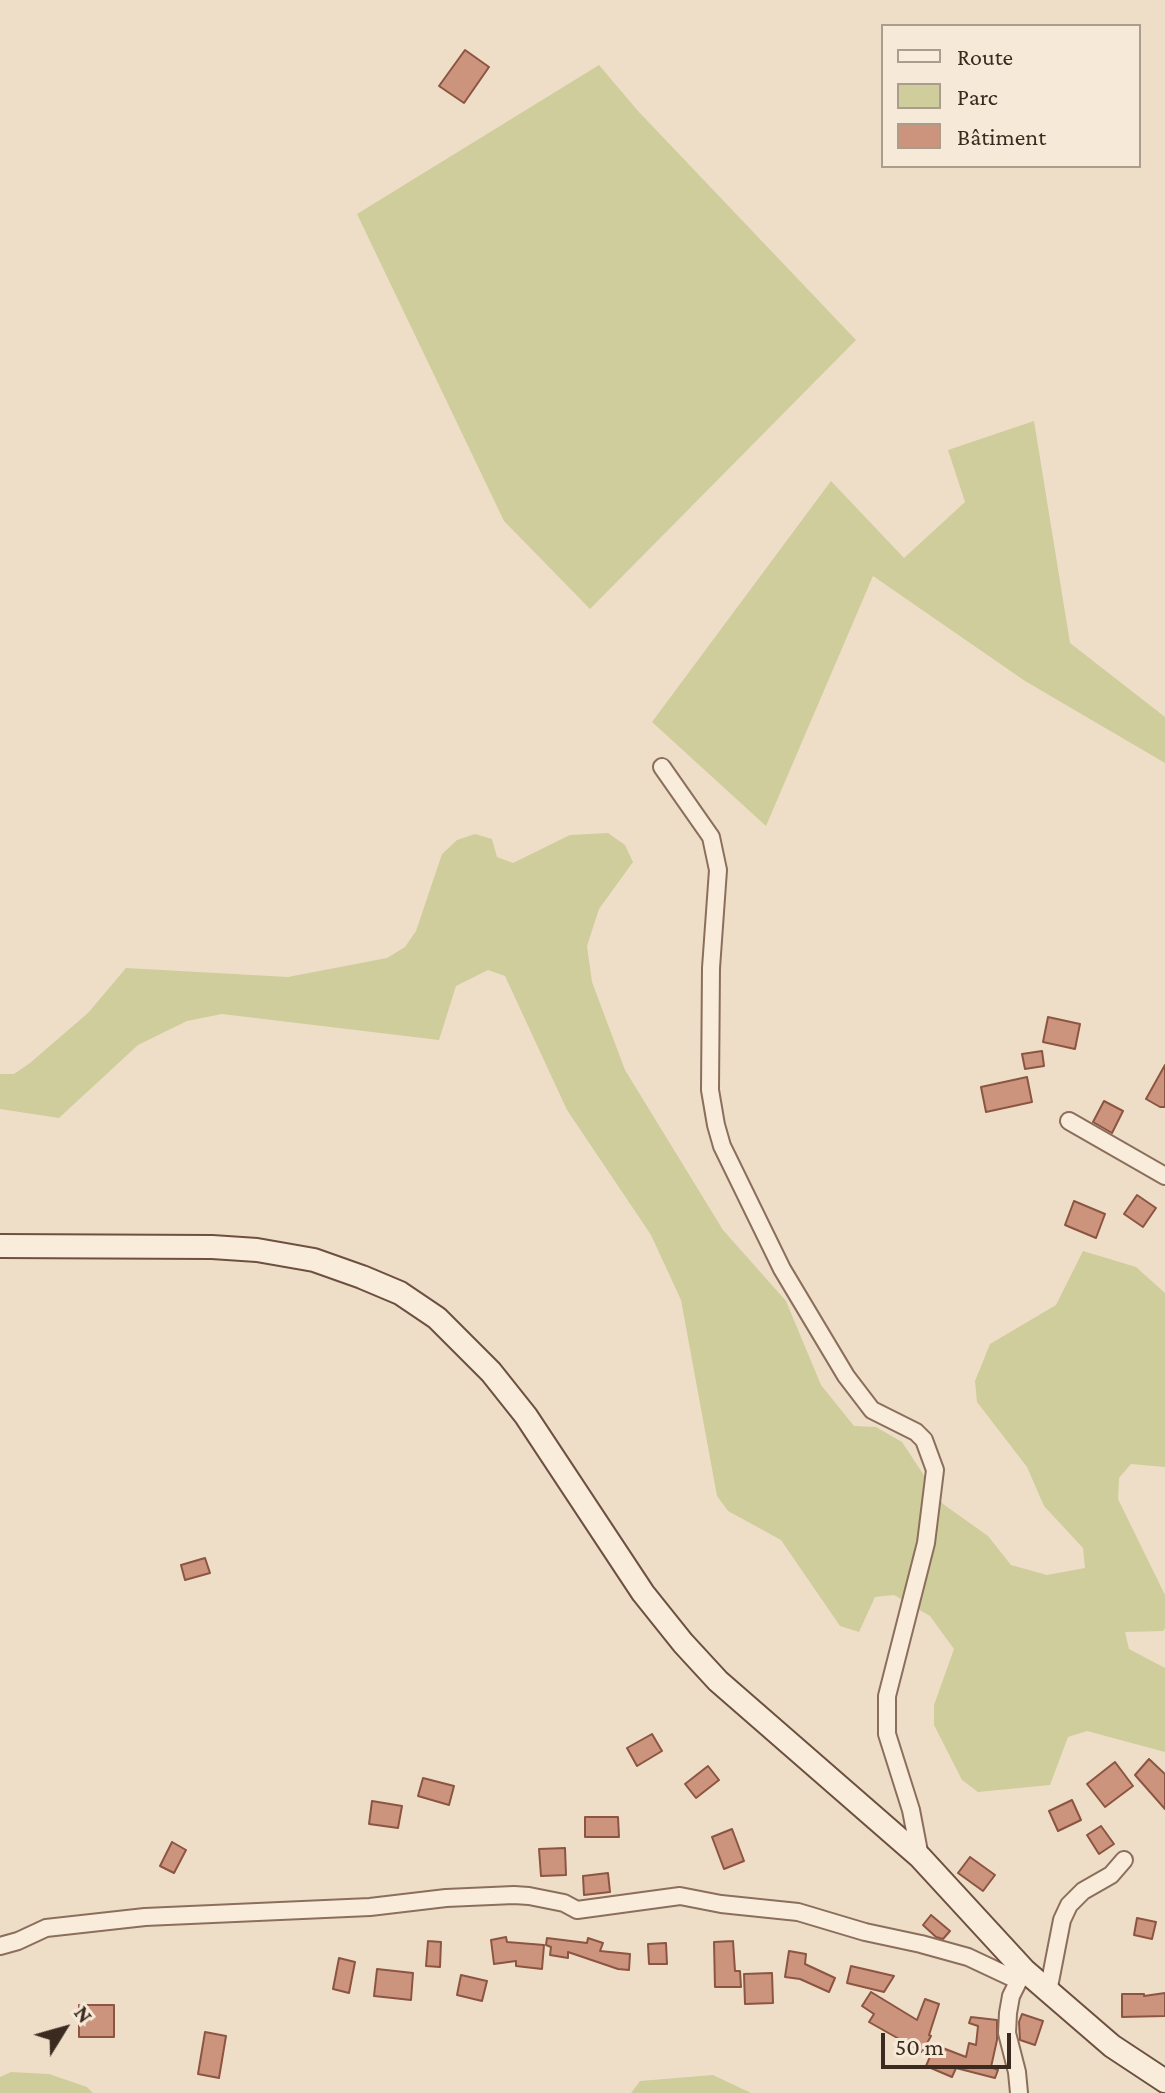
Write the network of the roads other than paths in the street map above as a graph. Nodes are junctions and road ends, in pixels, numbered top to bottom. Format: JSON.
{"nodes":[{"id":1,"x":662,"y":767,"type":"dead end"},
{"id":2,"x":1069,"y":1121,"type":"dead end"},
{"id":3,"x":1165,"y":1176,"type":"edge"},
{"id":4,"x":0,"y":1246,"type":"edge"},
{"id":5,"x":920,"y":1857,"type":"junction"},
{"id":6,"x":1124,"y":1860,"type":"dead end"},
{"id":7,"x":0,"y":1946,"type":"edge"},
{"id":8,"x":1020,"y":1975,"type":"junction"},
{"id":9,"x":1048,"y":1992,"type":"junction"},
{"id":10,"x":1165,"y":2081,"type":"edge"},
{"id":11,"x":1019,"y":2093,"type":"edge"}],
"edges":[{"from":1,"to":5,"type":"street"},
{"from":2,"to":3,"type":"street"},
{"from":4,"to":5,"type":"street"},
{"from":5,"to":8,"type":"street"},
{"from":6,"to":9,"type":"street"},
{"from":7,"to":8,"type":"street"},
{"from":8,"to":9,"type":"street"},
{"from":8,"to":11,"type":"street"},
{"from":9,"to":10,"type":"street"}]}
